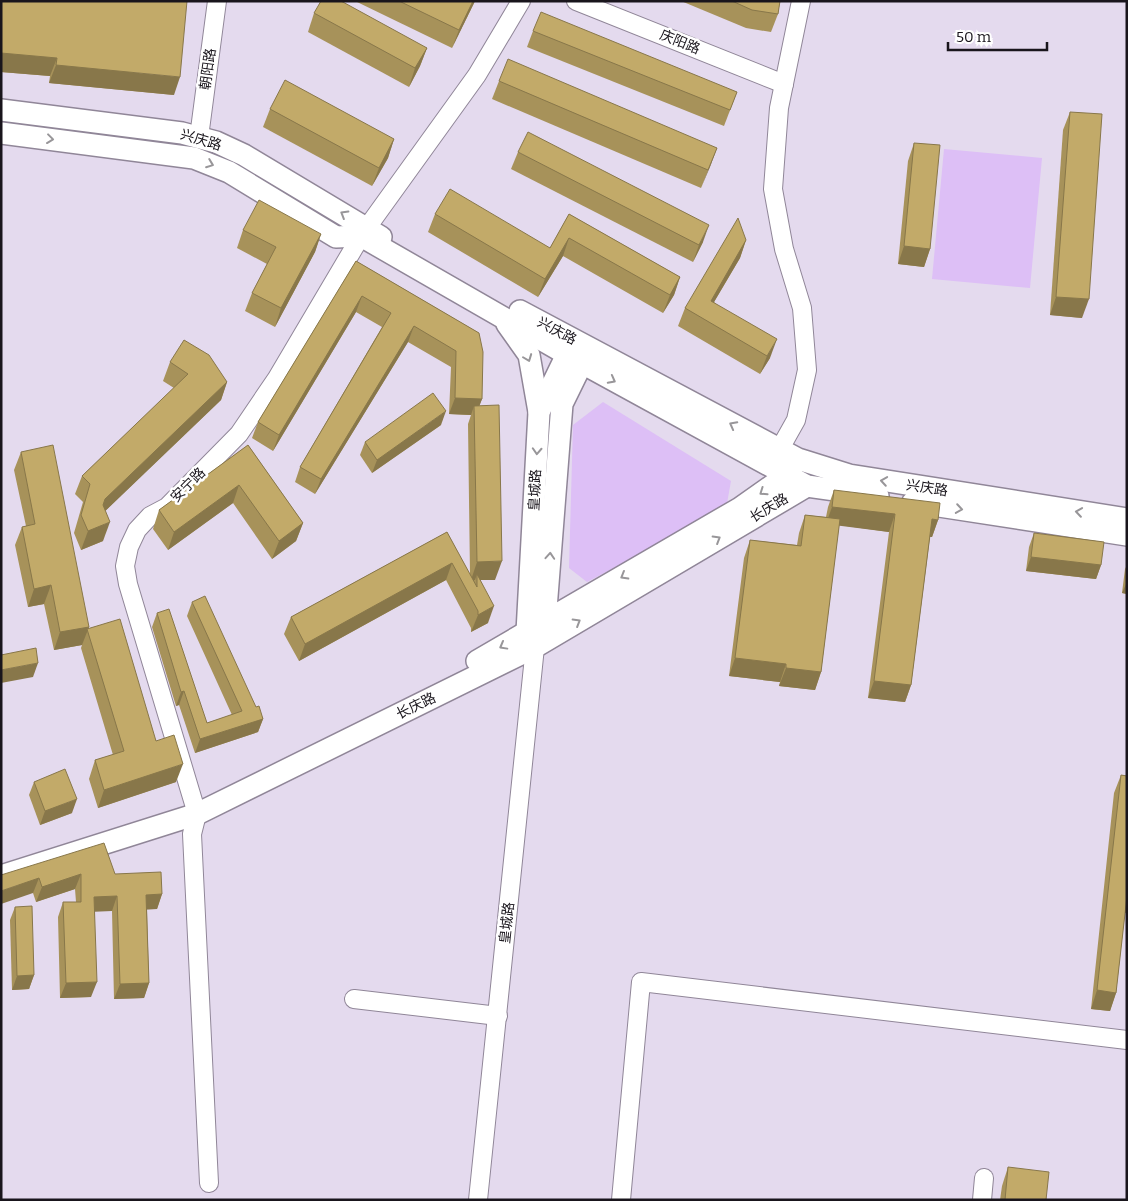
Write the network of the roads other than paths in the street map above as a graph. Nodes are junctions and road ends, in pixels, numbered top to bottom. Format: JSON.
{"nodes":[{"id":1,"x":212,"y":1,"type":"edge"},
{"id":2,"x":218,"y":1,"type":"edge"},
{"id":3,"x":521,"y":1,"type":"edge"},
{"id":4,"x":576,"y":1,"type":"edge"},
{"id":5,"x":801,"y":1,"type":"edge"},
{"id":6,"x":784,"y":84,"type":"junction"},
{"id":7,"x":1,"y":110,"type":"edge"},
{"id":8,"x":1,"y":133,"type":"edge"},
{"id":9,"x":196,"y":136,"type":"junction"},
{"id":10,"x":364,"y":233,"type":"junction"},
{"id":11,"x":502,"y":317,"type":"junction"},
{"id":12,"x":578,"y":352,"type":"junction"},
{"id":13,"x":539,"y":412,"type":"junction"},
{"id":14,"x":790,"y":463,"type":"junction"},
{"id":15,"x":807,"y":486,"type":"junction"},
{"id":16,"x":1127,"y":519,"type":"edge"},
{"id":17,"x":1127,"y":535,"type":"edge"},
{"id":18,"x":536,"y":634,"type":"junction"},
{"id":19,"x":195,"y":807,"type":"junction"},
{"id":20,"x":1,"y":862,"type":"edge"},
{"id":21,"x":1,"y":876,"type":"edge"},
{"id":22,"x":354,"y":999,"type":"dead end"},
{"id":23,"x":498,"y":1016,"type":"junction"},
{"id":24,"x":1127,"y":1040,"type":"edge"},
{"id":25,"x":984,"y":1178,"type":"dead end"},
{"id":26,"x":209,"y":1183,"type":"dead end"},
{"id":27,"x":478,"y":1200,"type":"edge"},
{"id":28,"x":621,"y":1200,"type":"edge"},
{"id":29,"x":982,"y":1200,"type":"edge"}],
"edges":[{"from":1,"to":9,"type":"street","name":"朝阳路"},
{"from":2,"to":9,"type":"street","name":"朝阳路"},
{"from":3,"to":10,"type":"street","name":"安宁路"},
{"from":4,"to":6,"type":"street","name":"庆阳路"},
{"from":5,"to":6,"type":"street"},
{"from":6,"to":14,"type":"street"},
{"from":7,"to":9,"type":"main road","name":"兴庆路"},
{"from":8,"to":10,"type":"main road","name":"兴庆路","one_way":true},
{"from":10,"to":9,"type":"main road","name":"兴庆路","one_way":true},
{"from":10,"to":11,"type":"main road","name":"兴庆路"},
{"from":10,"to":12,"type":"main road","name":"兴庆路"},
{"from":10,"to":19,"type":"street","name":"安宁路"},
{"from":11,"to":12,"type":"main road","name":"兴庆路"},
{"from":11,"to":13,"type":"main road","one_way":true},
{"from":12,"to":13,"type":"main road","name":"皇城路"},
{"from":12,"to":14,"type":"main road","name":"兴庆路"},
{"from":18,"to":12,"type":"main road","name":"皇城路","one_way":true},
{"from":13,"to":18,"type":"main road","name":"皇城路","one_way":true},
{"from":14,"to":15,"type":"main road","name":"兴庆路"},
{"from":16,"to":14,"type":"main road","name":"兴庆路","one_way":true},
{"from":14,"to":18,"type":"main road","one_way":true},
{"from":15,"to":17,"type":"main road","one_way":true},
{"from":18,"to":15,"type":"main road","name":"长庆路","one_way":true},
{"from":18,"to":19,"type":"main road","name":"长庆路"},
{"from":18,"to":23,"type":"street","name":"皇城路"},
{"from":19,"to":20,"type":"main road"},
{"from":19,"to":21,"type":"main road","name":"长庆路"},
{"from":19,"to":26,"type":"street"},
{"from":22,"to":23,"type":"street"},
{"from":23,"to":27,"type":"street","name":"皇城路"},
{"from":24,"to":28,"type":"street"},
{"from":25,"to":29,"type":"street"}]}
